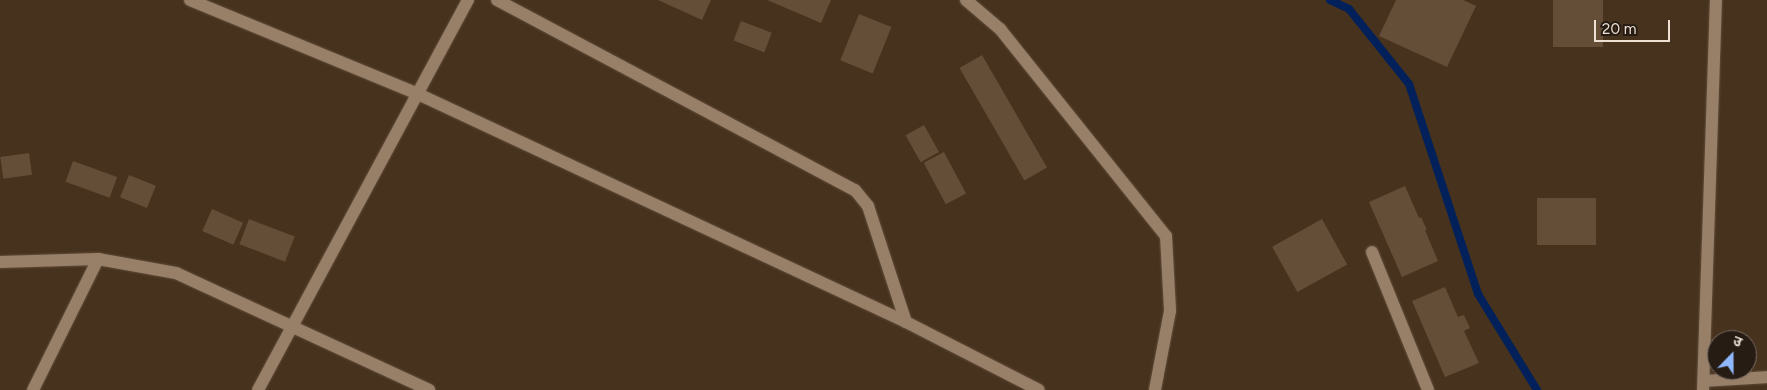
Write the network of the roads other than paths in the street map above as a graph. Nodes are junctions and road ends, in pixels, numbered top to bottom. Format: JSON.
{"nodes":[{"id":1,"x":190,"y":0,"type":"edge"},
{"id":2,"x":468,"y":0,"type":"edge"},
{"id":3,"x":497,"y":0,"type":"edge"},
{"id":4,"x":966,"y":0,"type":"edge"},
{"id":5,"x":1716,"y":0,"type":"edge"},
{"id":6,"x":418,"y":94,"type":"junction"},
{"id":7,"x":1372,"y":252,"type":"dead end"},
{"id":8,"x":98,"y":259,"type":"junction"},
{"id":9,"x":0,"y":262,"type":"edge"},
{"id":10,"x":906,"y":322,"type":"junction"},
{"id":11,"x":292,"y":327,"type":"junction"},
{"id":12,"x":1767,"y":377,"type":"edge"},
{"id":13,"x":1704,"y":386,"type":"edge"},
{"id":14,"x":33,"y":390,"type":"edge"},
{"id":15,"x":258,"y":390,"type":"edge"},
{"id":16,"x":429,"y":390,"type":"edge"},
{"id":17,"x":1040,"y":390,"type":"edge"},
{"id":18,"x":1155,"y":390,"type":"edge"},
{"id":19,"x":1428,"y":390,"type":"edge"}],
"edges":[{"from":1,"to":6,"type":"street"},
{"from":2,"to":6,"type":"street"},
{"from":3,"to":10,"type":"street"},
{"from":4,"to":18,"type":"street"},
{"from":5,"to":13,"type":"street"},
{"from":6,"to":10,"type":"street"},
{"from":6,"to":11,"type":"street"},
{"from":7,"to":19,"type":"street"},
{"from":8,"to":9,"type":"street"},
{"from":8,"to":11,"type":"street"},
{"from":8,"to":14,"type":"street"},
{"from":10,"to":17,"type":"street"},
{"from":11,"to":15,"type":"street"},
{"from":11,"to":16,"type":"street"},
{"from":12,"to":13,"type":"street"}]}
